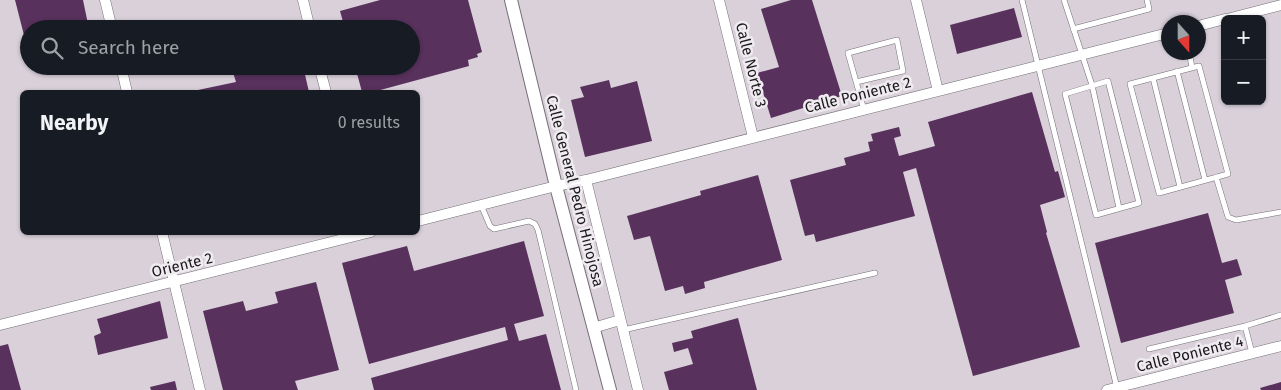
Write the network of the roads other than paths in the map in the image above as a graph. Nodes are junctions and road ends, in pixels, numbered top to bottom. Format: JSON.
{"nodes":[{"id":1,"x":105,"y":0,"type":"edge"},
{"id":2,"x":303,"y":0,"type":"edge"},
{"id":3,"x":511,"y":0,"type":"edge"},
{"id":4,"x":719,"y":0,"type":"edge"},
{"id":5,"x":916,"y":0,"type":"edge"},
{"id":6,"x":1022,"y":0,"type":"edge"},
{"id":7,"x":1064,"y":0,"type":"edge"},
{"id":8,"x":1147,"y":0,"type":"edge"},
{"id":9,"x":1281,"y":5,"type":"edge"},
{"id":10,"x":1242,"y":15,"type":"edge"},
{"id":11,"x":110,"y":20,"type":"edge"},
{"id":12,"x":308,"y":20,"type":"edge"},
{"id":13,"x":1221,"y":20,"type":"edge"},
{"id":14,"x":1206,"y":24,"type":"edge"},
{"id":15,"x":1072,"y":29,"type":"junction"},
{"id":16,"x":1161,"y":36,"type":"edge"},
{"id":17,"x":1081,"y":56,"type":"junction"},
{"id":18,"x":1191,"y":60,"type":"edge"},
{"id":19,"x":1039,"y":66,"type":"junction"},
{"id":20,"x":1192,"y":67,"type":"junction"},
{"id":21,"x":1177,"y":71,"type":"junction"},
{"id":22,"x":123,"y":75,"type":"edge"},
{"id":23,"x":321,"y":75,"type":"edge"},
{"id":24,"x":1153,"y":78,"type":"junction"},
{"id":25,"x":856,"y":82,"type":"junction"},
{"id":26,"x":1092,"y":85,"type":"junction"},
{"id":27,"x":127,"y":90,"type":"edge"},
{"id":28,"x":325,"y":90,"type":"edge"},
{"id":29,"x":938,"y":91,"type":"junction"},
{"id":30,"x":864,"y":110,"type":"junction"},
{"id":31,"x":753,"y":137,"type":"junction"},
{"id":32,"x":1216,"y":177,"type":"junction"},
{"id":33,"x":586,"y":180,"type":"junction"},
{"id":34,"x":1205,"y":180,"type":"junction"},
{"id":35,"x":556,"y":186,"type":"junction"},
{"id":36,"x":1180,"y":187,"type":"junction"},
{"id":37,"x":480,"y":205,"type":"junction"},
{"id":38,"x":1119,"y":208,"type":"junction"},
{"id":39,"x":1281,"y":212,"type":"edge"},
{"id":40,"x":420,"y":220,"type":"edge"},
{"id":41,"x":163,"y":235,"type":"edge"},
{"id":42,"x":357,"y":235,"type":"edge"},
{"id":43,"x":875,"y":273,"type":"dead end"},
{"id":44,"x":174,"y":282,"type":"junction"},
{"id":45,"x":1281,"y":315,"type":"edge"},
{"id":46,"x":0,"y":325,"type":"edge"},
{"id":47,"x":622,"y":325,"type":"junction"},
{"id":48,"x":1245,"y":326,"type":"junction"},
{"id":49,"x":593,"y":328,"type":"junction"},
{"id":50,"x":1281,"y":346,"type":"edge"},
{"id":51,"x":1150,"y":349,"type":"dead end"},
{"id":52,"x":1252,"y":354,"type":"junction"},
{"id":53,"x":1114,"y":389,"type":"edge"},
{"id":54,"x":200,"y":390,"type":"edge"},
{"id":55,"x":576,"y":390,"type":"edge"},
{"id":56,"x":610,"y":390,"type":"edge"},
{"id":57,"x":638,"y":390,"type":"edge"}],
"edges":[{"from":1,"to":11,"type":"street"},
{"from":2,"to":12,"type":"street"},
{"from":3,"to":35,"type":"street","name":"Calle General Pedro Hinojosa"},
{"from":4,"to":31,"type":"street","name":"Calle Norte 3"},
{"from":5,"to":29,"type":"street"},
{"from":6,"to":19,"type":"lane"},
{"from":7,"to":15,"type":"lane"},
{"from":8,"to":15,"type":"lane"},
{"from":9,"to":10,"type":"street"},
{"from":13,"to":14,"type":"street"},
{"from":15,"to":17,"type":"lane"},
{"from":16,"to":17,"type":"street","name":"Calle Poniente 2"},
{"from":17,"to":19,"type":"street","name":"Calle Poniente 2"},
{"from":17,"to":26,"type":"lane"},
{"from":18,"to":20,"type":"lane"},
{"from":19,"to":29,"type":"street","name":"Calle Poniente 2"},
{"from":19,"to":53,"type":"lane"},
{"from":20,"to":21,"type":"lane"},
{"from":20,"to":32,"type":"lane"},
{"from":21,"to":24,"type":"lane"},
{"from":21,"to":34,"type":"lane"},
{"from":22,"to":27,"type":"street"},
{"from":23,"to":28,"type":"street"},
{"from":24,"to":36,"type":"lane"},
{"from":24,"to":36,"type":"lane"},
{"from":25,"to":25,"type":"lane"},
{"from":25,"to":30,"type":"lane"},
{"from":26,"to":38,"type":"lane"},
{"from":26,"to":38,"type":"lane"},
{"from":26,"to":38,"type":"lane"},
{"from":29,"to":30,"type":"street","name":"Calle Poniente 2"},
{"from":30,"to":31,"type":"street","name":"Calle Poniente 2"},
{"from":31,"to":33,"type":"street","name":"Calle Poniente 2"},
{"from":32,"to":34,"type":"lane"},
{"from":32,"to":39,"type":"lane"},
{"from":33,"to":35,"type":"street","name":"Calle Poniente 2"},
{"from":33,"to":47,"type":"street"},
{"from":34,"to":36,"type":"lane"},
{"from":35,"to":37,"type":"street"},
{"from":35,"to":49,"type":"street","name":"Calle General Pedro Hinojosa"},
{"from":37,"to":40,"type":"street"},
{"from":37,"to":55,"type":"lane"},
{"from":41,"to":44,"type":"street"},
{"from":42,"to":44,"type":"street","name":"Oriente 2"},
{"from":43,"to":47,"type":"lane"},
{"from":44,"to":46,"type":"street","name":"Oriente 2"},
{"from":44,"to":54,"type":"street"},
{"from":45,"to":48,"type":"lane"},
{"from":47,"to":49,"type":"street"},
{"from":47,"to":57,"type":"street"},
{"from":48,"to":51,"type":"lane"},
{"from":48,"to":52,"type":"lane"},
{"from":49,"to":56,"type":"street","name":"Calle General Pedro Hinojosa"},
{"from":50,"to":52,"type":"street","name":"Calle Poniente 4"},
{"from":52,"to":53,"type":"street","name":"Calle Poniente 4"}]}
